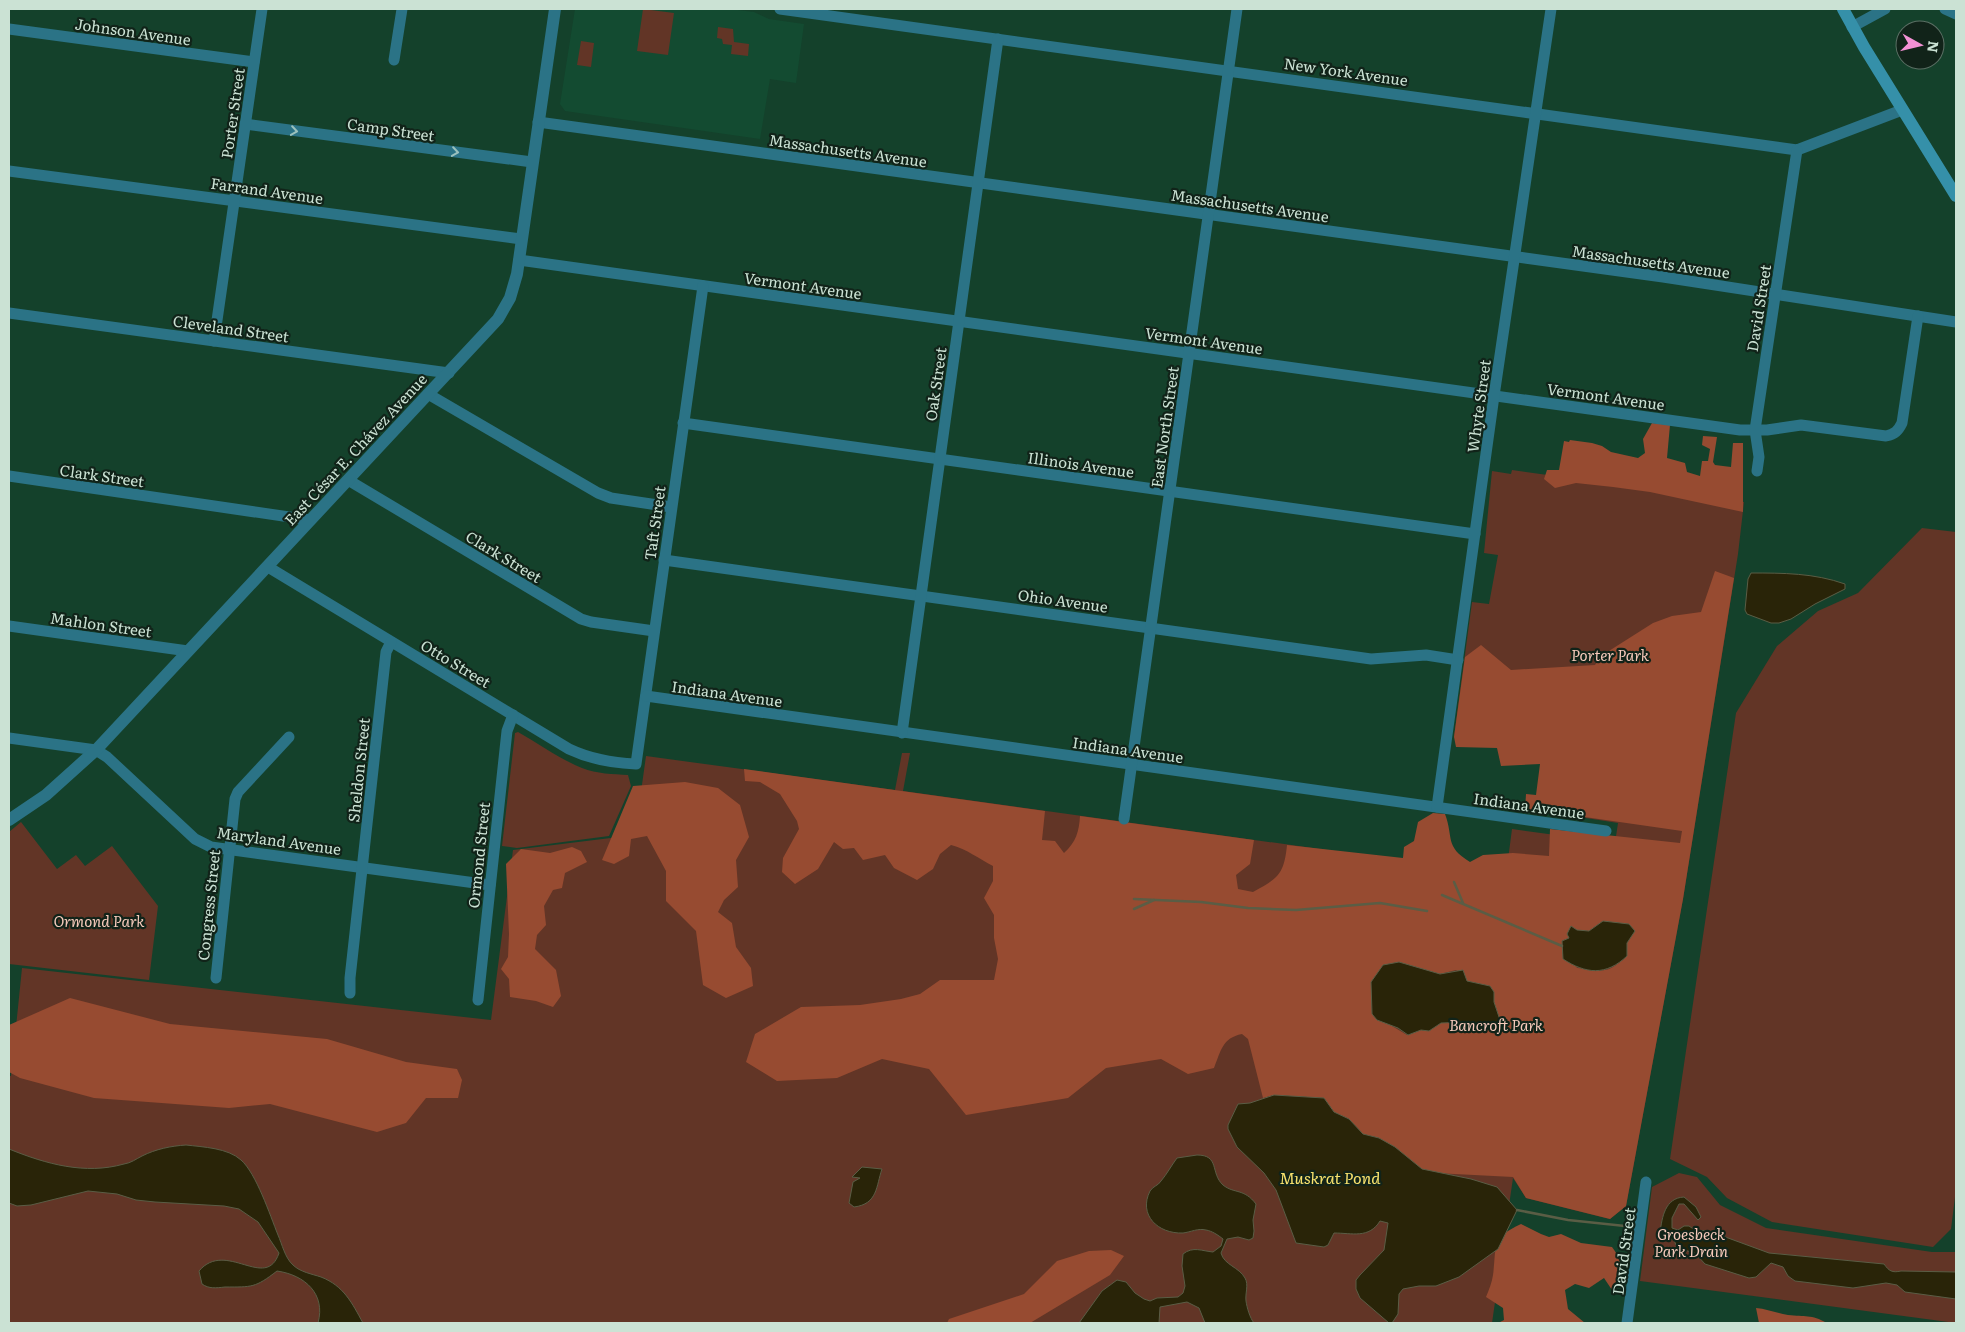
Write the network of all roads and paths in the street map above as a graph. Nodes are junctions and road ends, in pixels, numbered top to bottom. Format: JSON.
{"nodes":[{"id":1,"x":262,"y":9,"type":"edge"},
{"id":2,"x":402,"y":9,"type":"edge"},
{"id":3,"x":555,"y":9,"type":"edge"},
{"id":4,"x":780,"y":9,"type":"edge"},
{"id":5,"x":1237,"y":9,"type":"edge"},
{"id":6,"x":1551,"y":9,"type":"edge"},
{"id":7,"x":1843,"y":9,"type":"edge"},
{"id":8,"x":1886,"y":9,"type":"edge"},
{"id":9,"x":1945,"y":9,"type":"edge"},
{"id":10,"x":1956,"y":14,"type":"edge"},
{"id":11,"x":1852,"y":27,"type":"junction"},
{"id":12,"x":9,"y":29,"type":"edge"},
{"id":13,"x":998,"y":38,"type":"junction"},
{"id":14,"x":394,"y":60,"type":"dead end"},
{"id":15,"x":254,"y":62,"type":"junction"},
{"id":16,"x":1228,"y":70,"type":"junction"},
{"id":17,"x":1902,"y":110,"type":"junction"},
{"id":18,"x":1536,"y":113,"type":"junction"},
{"id":19,"x":538,"y":122,"type":"junction"},
{"id":20,"x":245,"y":124,"type":"junction"},
{"id":21,"x":1797,"y":150,"type":"junction"},
{"id":22,"x":532,"y":162,"type":"junction"},
{"id":23,"x":9,"y":171,"type":"edge"},
{"id":24,"x":978,"y":183,"type":"junction"},
{"id":25,"x":1956,"y":196,"type":"edge"},
{"id":26,"x":234,"y":201,"type":"junction"},
{"id":27,"x":1208,"y":214,"type":"junction"},
{"id":28,"x":522,"y":239,"type":"junction"},
{"id":29,"x":1515,"y":256,"type":"junction"},
{"id":30,"x":519,"y":260,"type":"junction"},
{"id":31,"x":702,"y":286,"type":"junction"},
{"id":32,"x":1776,"y":294,"type":"junction"},
{"id":33,"x":9,"y":313,"type":"edge"},
{"id":34,"x":1918,"y":316,"type":"junction"},
{"id":35,"x":959,"y":321,"type":"junction"},
{"id":36,"x":1956,"y":322,"type":"edge"},
{"id":37,"x":214,"y":341,"type":"junction"},
{"id":38,"x":1188,"y":353,"type":"junction"},
{"id":39,"x":449,"y":373,"type":"junction"},
{"id":40,"x":428,"y":394,"type":"junction"},
{"id":41,"x":1494,"y":396,"type":"junction"},
{"id":42,"x":683,"y":423,"type":"junction"},
{"id":43,"x":1755,"y":430,"type":"junction"},
{"id":44,"x":940,"y":460,"type":"junction"},
{"id":45,"x":1757,"y":471,"type":"dead end"},
{"id":46,"x":9,"y":476,"type":"edge"},
{"id":47,"x":348,"y":480,"type":"junction"},
{"id":48,"x":1170,"y":491,"type":"junction"},
{"id":49,"x":672,"y":507,"type":"junction"},
{"id":50,"x":310,"y":520,"type":"junction"},
{"id":51,"x":1475,"y":534,"type":"junction"},
{"id":52,"x":664,"y":560,"type":"junction"},
{"id":53,"x":268,"y":567,"type":"junction"},
{"id":54,"x":921,"y":596,"type":"junction"},
{"id":55,"x":9,"y":626,"type":"edge"},
{"id":56,"x":1151,"y":627,"type":"junction"},
{"id":57,"x":654,"y":631,"type":"junction"},
{"id":58,"x":391,"y":642,"type":"junction"},
{"id":59,"x":188,"y":651,"type":"junction"},
{"id":60,"x":1458,"y":660,"type":"junction"},
{"id":61,"x":646,"y":696,"type":"junction"},
{"id":62,"x":513,"y":715,"type":"junction"},
{"id":63,"x":902,"y":733,"type":"junction"},
{"id":64,"x":289,"y":737,"type":"dead end"},
{"id":65,"x":9,"y":738,"type":"edge"},
{"id":66,"x":96,"y":750,"type":"junction"},
{"id":67,"x":636,"y":764,"type":"joint"},
{"id":68,"x":1132,"y":765,"type":"junction"},
{"id":69,"x":1438,"y":807,"type":"junction"},
{"id":70,"x":1124,"y":819,"type":"dead end"},
{"id":71,"x":9,"y":820,"type":"edge"},
{"id":72,"x":1606,"y":831,"type":"dead end"},
{"id":73,"x":230,"y":849,"type":"junction"},
{"id":74,"x":363,"y":867,"type":"junction"},
{"id":75,"x":490,"y":885,"type":"junction"},
{"id":76,"x":216,"y":978,"type":"dead end"},
{"id":77,"x":350,"y":993,"type":"dead end"},
{"id":78,"x":478,"y":1000,"type":"dead end"},
{"id":79,"x":1646,"y":1182,"type":"dead end"},
{"id":80,"x":1627,"y":1323,"type":"edge"}],
"edges":[{"from":1,"to":15,"type":"street","name":"Porter Street"},
{"from":2,"to":14,"type":"street"},
{"from":3,"to":19,"type":"street","name":"East César E. Chávez Avenue"},
{"from":4,"to":13,"type":"street","name":"New York Avenue"},
{"from":5,"to":16,"type":"street","name":"East North Street"},
{"from":6,"to":18,"type":"street","name":"Whyte Street"},
{"from":7,"to":11,"type":"main road"},
{"from":8,"to":11,"type":"street"},
{"from":9,"to":10,"type":"street"},
{"from":11,"to":17,"type":"main road"},
{"from":12,"to":15,"type":"street","name":"Johnson Avenue"},
{"from":13,"to":16,"type":"street","name":"New York Avenue"},
{"from":13,"to":24,"type":"street","name":"Oak Street"},
{"from":15,"to":20,"type":"street","name":"Porter Street"},
{"from":16,"to":18,"type":"street","name":"New York Avenue"},
{"from":16,"to":27,"type":"street","name":"East North Street"},
{"from":17,"to":21,"type":"street","name":"New York Avenue"},
{"from":17,"to":25,"type":"main road"},
{"from":18,"to":21,"type":"street","name":"New York Avenue"},
{"from":18,"to":29,"type":"street","name":"Whyte Street"},
{"from":19,"to":22,"type":"street","name":"East César E. Chávez Avenue"},
{"from":19,"to":24,"type":"street","name":"Massachusetts Avenue"},
{"from":20,"to":22,"type":"street","name":"Camp Street","one_way":true},
{"from":20,"to":26,"type":"street","name":"Porter Street"},
{"from":21,"to":32,"type":"street","name":"David Street"},
{"from":22,"to":28,"type":"street","name":"East César E. Chávez Avenue"},
{"from":23,"to":26,"type":"street","name":"Farrand Avenue"},
{"from":24,"to":27,"type":"street","name":"Massachusetts Avenue"},
{"from":24,"to":35,"type":"street","name":"Oak Street"},
{"from":26,"to":28,"type":"street","name":"Farrand Avenue"},
{"from":26,"to":37,"type":"street","name":"Porter Street"},
{"from":27,"to":29,"type":"street","name":"Massachusetts Avenue"},
{"from":27,"to":38,"type":"street","name":"East North Street"},
{"from":28,"to":30,"type":"street","name":"East César E. Chávez Avenue"},
{"from":29,"to":32,"type":"street","name":"Massachusetts Avenue"},
{"from":29,"to":41,"type":"street","name":"Whyte Street"},
{"from":30,"to":31,"type":"street","name":"Vermont Avenue"},
{"from":30,"to":39,"type":"street","name":"East César E. Chávez Avenue"},
{"from":31,"to":35,"type":"street","name":"Vermont Avenue"},
{"from":31,"to":42,"type":"street","name":"Taft Street"},
{"from":32,"to":34,"type":"street","name":"Massachusetts Avenue"},
{"from":32,"to":43,"type":"street","name":"David Street"},
{"from":33,"to":37,"type":"street","name":"Cleveland Street"},
{"from":34,"to":36,"type":"street","name":"Massachusetts Avenue"},
{"from":34,"to":43,"type":"street","name":"Vermont Avenue"},
{"from":35,"to":38,"type":"street","name":"Vermont Avenue"},
{"from":35,"to":44,"type":"street","name":"Oak Street"},
{"from":37,"to":39,"type":"street","name":"Cleveland Street"},
{"from":38,"to":41,"type":"street","name":"Vermont Avenue"},
{"from":38,"to":48,"type":"street","name":"East North Street"},
{"from":39,"to":40,"type":"street","name":"East César E. Chávez Avenue"},
{"from":40,"to":47,"type":"street","name":"East César E. Chávez Avenue"},
{"from":40,"to":49,"type":"street"},
{"from":41,"to":43,"type":"street","name":"Vermont Avenue"},
{"from":41,"to":51,"type":"street","name":"Whyte Street"},
{"from":42,"to":44,"type":"street","name":"Illinois Avenue"},
{"from":42,"to":49,"type":"street","name":"Taft Street"},
{"from":43,"to":45,"type":"street","name":"David Street"},
{"from":44,"to":48,"type":"street","name":"Illinois Avenue"},
{"from":44,"to":54,"type":"street","name":"Oak Street"},
{"from":46,"to":50,"type":"street","name":"Clark Street"},
{"from":47,"to":50,"type":"street","name":"East César E. Chávez Avenue"},
{"from":47,"to":57,"type":"street","name":"Clark Street"},
{"from":48,"to":51,"type":"street","name":"Illinois Avenue"},
{"from":48,"to":56,"type":"street","name":"East North Street"},
{"from":49,"to":52,"type":"street","name":"Taft Street"},
{"from":50,"to":53,"type":"street","name":"East César E. Chávez Avenue"},
{"from":51,"to":60,"type":"street","name":"Whyte Street"},
{"from":52,"to":54,"type":"street","name":"Ohio Avenue"},
{"from":52,"to":57,"type":"street","name":"Taft Street"},
{"from":53,"to":58,"type":"street","name":"Otto Street"},
{"from":53,"to":59,"type":"street","name":"East César E. Chávez Avenue"},
{"from":54,"to":56,"type":"street","name":"Ohio Avenue"},
{"from":54,"to":63,"type":"street","name":"Oak Street"},
{"from":55,"to":59,"type":"street","name":"Mahlon Street"},
{"from":56,"to":60,"type":"street","name":"Ohio Avenue"},
{"from":56,"to":68,"type":"street","name":"East North Street"},
{"from":57,"to":61,"type":"street","name":"Taft Street"},
{"from":58,"to":62,"type":"street","name":"Otto Street"},
{"from":58,"to":74,"type":"street","name":"Sheldon Street"},
{"from":59,"to":66,"type":"street","name":"East César E. Chávez Avenue"},
{"from":60,"to":69,"type":"street","name":"Whyte Street"},
{"from":61,"to":63,"type":"street","name":"Indiana Avenue"},
{"from":61,"to":67,"type":"street","name":"Taft Street"},
{"from":62,"to":67,"type":"street","name":"Otto Street"},
{"from":62,"to":75,"type":"street","name":"Ormond Street"},
{"from":63,"to":68,"type":"street","name":"Indiana Avenue"},
{"from":64,"to":73,"type":"street","name":"Congress Street"},
{"from":65,"to":66,"type":"street","name":"Maryland Avenue"},
{"from":66,"to":71,"type":"street","name":"East César E. Chávez Avenue"},
{"from":66,"to":73,"type":"street","name":"Maryland Avenue"},
{"from":68,"to":69,"type":"street","name":"Indiana Avenue"},
{"from":68,"to":70,"type":"street","name":"East North Street"},
{"from":69,"to":72,"type":"street","name":"Indiana Avenue"},
{"from":73,"to":74,"type":"street","name":"Maryland Avenue"},
{"from":73,"to":76,"type":"street","name":"Congress Street"},
{"from":74,"to":75,"type":"street","name":"Maryland Avenue"},
{"from":74,"to":77,"type":"street","name":"Sheldon Street"},
{"from":75,"to":78,"type":"street","name":"Ormond Street"},
{"from":79,"to":80,"type":"street","name":"David Street"}]}
